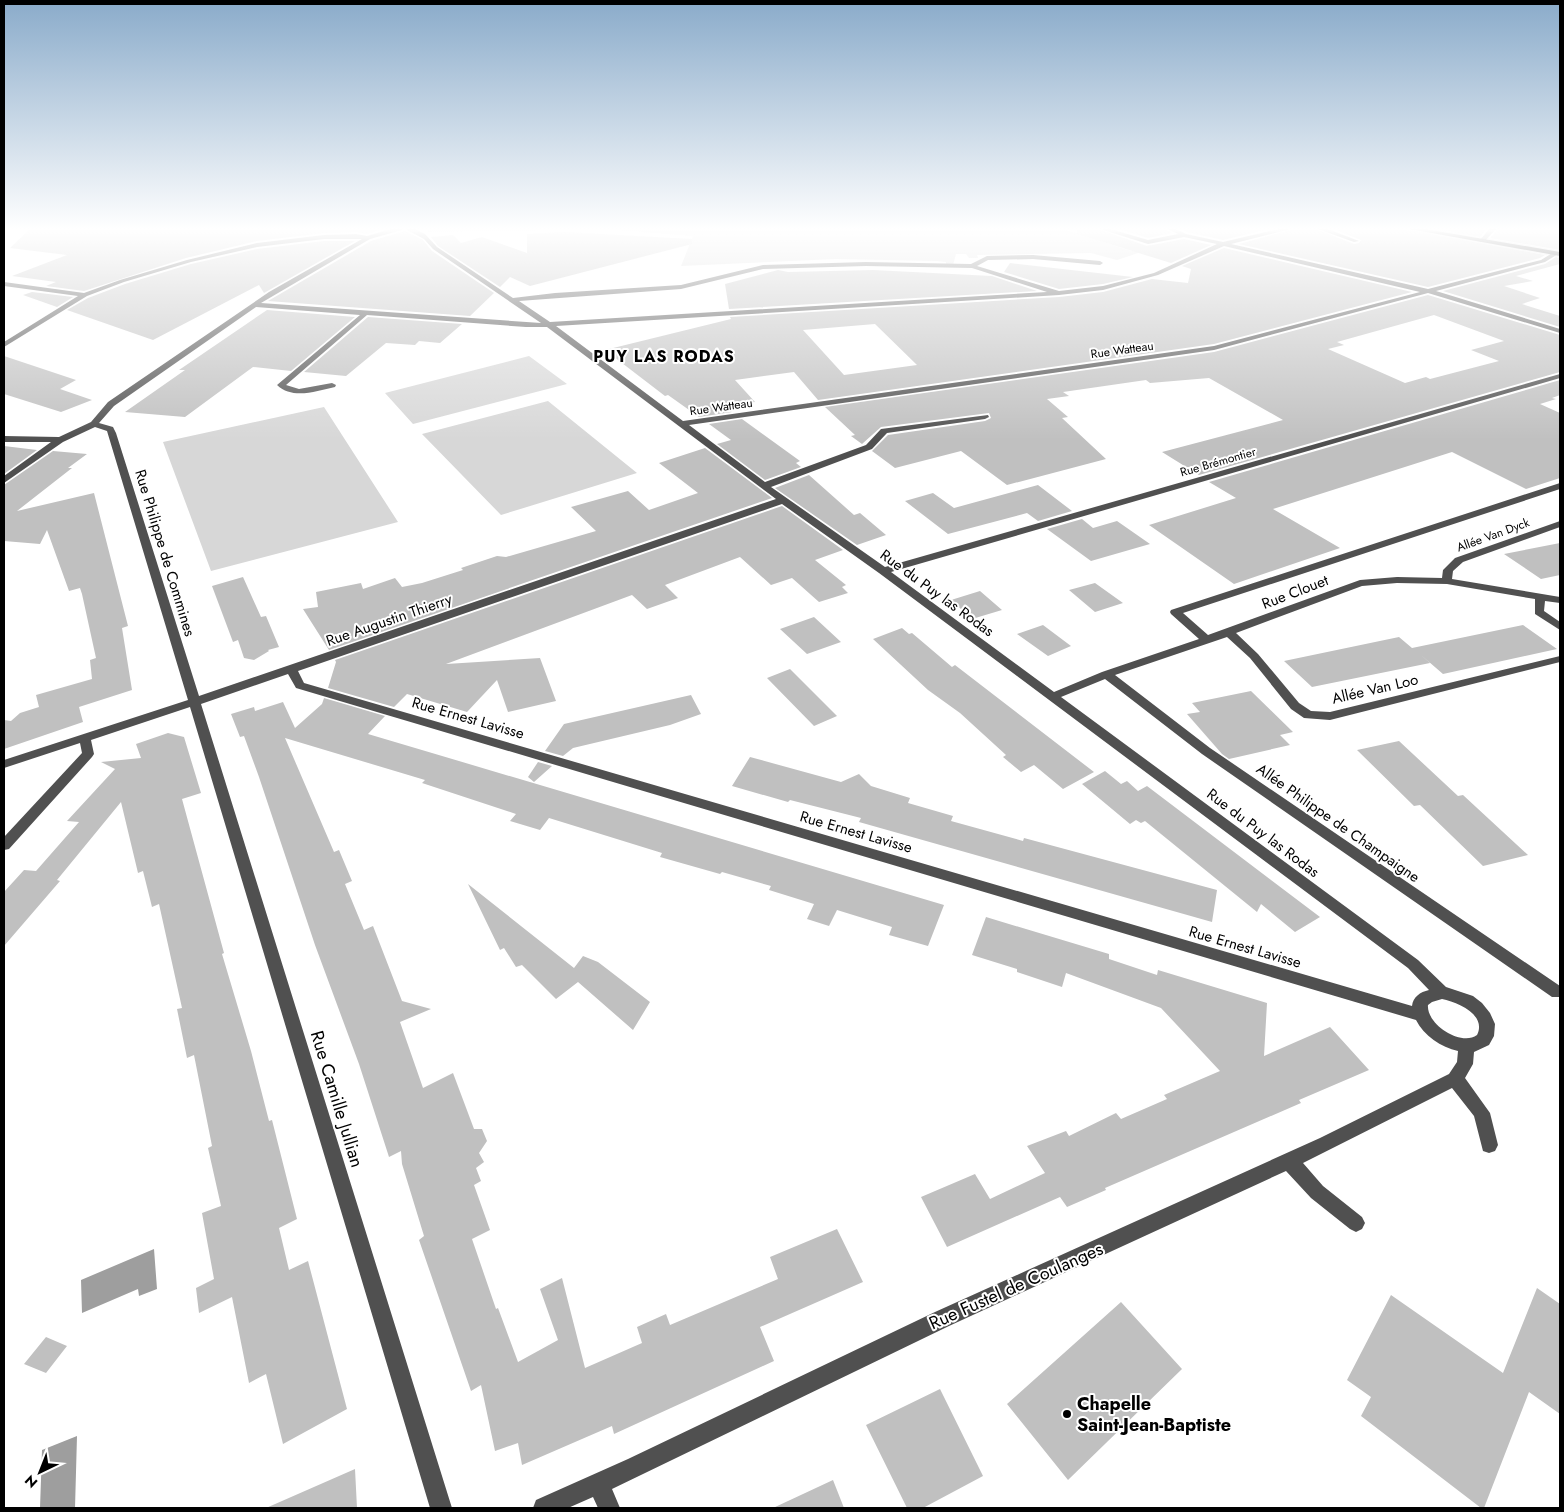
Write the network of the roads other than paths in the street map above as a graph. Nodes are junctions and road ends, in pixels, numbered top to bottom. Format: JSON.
{"nodes":[{"id":1,"x":79,"y":299,"type":"edge"},
{"id":2,"x":265,"y":299,"type":"edge"},
{"id":3,"x":524,"y":299,"type":"edge"},
{"id":4,"x":967,"y":299,"type":"edge"},
{"id":5,"x":1397,"y":299,"type":"edge"},
{"id":6,"x":1451,"y":299,"type":"edge"},
{"id":7,"x":511,"y":300,"type":"joint"},
{"id":8,"x":256,"y":305,"type":"junction"},
{"id":9,"x":366,"y":313,"type":"junction"},
{"id":10,"x":548,"y":324,"type":"junction"},
{"id":11,"x":1560,"y":331,"type":"edge"},
{"id":12,"x":4,"y":345,"type":"edge"},
{"id":13,"x":1560,"y":376,"type":"edge"},
{"id":14,"x":332,"y":385,"type":"dead end"},
{"id":15,"x":985,"y":417,"type":"dead end"},
{"id":16,"x":94,"y":424,"type":"junction"},
{"id":17,"x":681,"y":424,"type":"junction"},
{"id":18,"x":4,"y":440,"type":"edge"},
{"id":19,"x":60,"y":440,"type":"junction"},
{"id":20,"x":4,"y":480,"type":"edge"},
{"id":21,"x":764,"y":486,"type":"junction"},
{"id":22,"x":1560,"y":486,"type":"edge"},
{"id":23,"x":783,"y":500,"type":"junction"},
{"id":24,"x":1560,"y":524,"type":"edge"},
{"id":25,"x":883,"y":572,"type":"junction"},
{"id":26,"x":1447,"y":581,"type":"junction"},
{"id":27,"x":1540,"y":597,"type":"junction"},
{"id":28,"x":1560,"y":600,"type":"edge"},
{"id":29,"x":1560,"y":627,"type":"edge"},
{"id":30,"x":1228,"y":632,"type":"junction"},
{"id":31,"x":1206,"y":639,"type":"junction"},
{"id":32,"x":1560,"y":660,"type":"edge"},
{"id":33,"x":292,"y":669,"type":"junction"},
{"id":34,"x":1106,"y":674,"type":"junction"},
{"id":35,"x":1052,"y":697,"type":"junction"},
{"id":36,"x":195,"y":701,"type":"junction"},
{"id":37,"x":85,"y":738,"type":"junction"},
{"id":38,"x":4,"y":764,"type":"edge"},
{"id":39,"x":4,"y":845,"type":"edge"},
{"id":40,"x":1557,"y":992,"type":"dead end"},
{"id":41,"x":1442,"y":993,"type":"junction"},
{"id":42,"x":1421,"y":1015,"type":"junction"},
{"id":43,"x":1467,"y":1046,"type":"junction"},
{"id":44,"x":1455,"y":1080,"type":"junction"},
{"id":45,"x":1489,"y":1145,"type":"dead end"},
{"id":46,"x":1289,"y":1161,"type":"junction"},
{"id":47,"x":1356,"y":1223,"type":"dead end"},
{"id":48,"x":599,"y":1485,"type":"junction"},
{"id":49,"x":441,"y":1508,"type":"edge"},
{"id":50,"x":544,"y":1508,"type":"edge"},
{"id":51,"x":609,"y":1508,"type":"edge"}],
"edges":[{"from":1,"to":12,"type":"street"},
{"from":2,"to":8,"type":"street"},
{"from":3,"to":7,"type":"street"},
{"from":4,"to":10,"type":"street"},
{"from":5,"to":17,"type":"street","name":"Rue Watteau"},
{"from":6,"to":11,"type":"street"},
{"from":7,"to":10,"type":"street","name":"Rue du Puy las Rodas"},
{"from":8,"to":9,"type":"street"},
{"from":8,"to":16,"type":"street"},
{"from":9,"to":10,"type":"street"},
{"from":9,"to":14,"type":"street"},
{"from":10,"to":17,"type":"street","name":"Rue du Puy las Rodas"},
{"from":13,"to":25,"type":"street","name":"Rue Brémontier"},
{"from":15,"to":21,"type":"street"},
{"from":16,"to":19,"type":"street"},
{"from":16,"to":36,"type":"street","name":"Rue Philippe de Commines"},
{"from":17,"to":21,"type":"street","name":"Rue du Puy las Rodas"},
{"from":18,"to":19,"type":"street"},
{"from":19,"to":20,"type":"street"},
{"from":21,"to":23,"type":"street","name":"Rue du Puy las Rodas"},
{"from":22,"to":31,"type":"street"},
{"from":23,"to":25,"type":"street","name":"Rue du Puy las Rodas"},
{"from":23,"to":33,"type":"street","name":"Rue Augustin Thierry"},
{"from":24,"to":26,"type":"street","name":"Allée Van Dyck"},
{"from":25,"to":35,"type":"street","name":"Rue du Puy las Rodas"},
{"from":26,"to":27,"type":"street","name":"Rue Clouet"},
{"from":26,"to":30,"type":"street","name":"Rue Clouet"},
{"from":27,"to":28,"type":"street","name":"Rue Clouet"},
{"from":27,"to":29,"type":"street"},
{"from":30,"to":31,"type":"street","name":"Rue Clouet"},
{"from":30,"to":32,"type":"street","name":"Allée Van Loo"},
{"from":31,"to":34,"type":"street","name":"Rue Clouet"},
{"from":33,"to":36,"type":"street","name":"Rue Augustin Thierry"},
{"from":33,"to":42,"type":"street","name":"Rue Ernest Lavisse"},
{"from":34,"to":35,"type":"street","name":"Rue Clouet"},
{"from":34,"to":40,"type":"street","name":"Allée Philippe de Champaigne"},
{"from":35,"to":41,"type":"street","name":"Rue du Puy las Rodas"},
{"from":36,"to":37,"type":"street","name":"Rue Augustin Thierry"},
{"from":36,"to":49,"type":"street","name":"Rue Camille Jullian"},
{"from":37,"to":38,"type":"street","name":"Rue Augustin Thierry"},
{"from":37,"to":39,"type":"street"},
{"from":41,"to":42,"type":"street"},
{"from":41,"to":43,"type":"street"},
{"from":42,"to":43,"type":"street"},
{"from":43,"to":44,"type":"street"},
{"from":44,"to":45,"type":"street"},
{"from":44,"to":46,"type":"street","name":"Rue Fustel de Coulanges"},
{"from":46,"to":47,"type":"street"},
{"from":46,"to":48,"type":"street","name":"Rue Fustel de Coulanges"},
{"from":48,"to":50,"type":"street","name":"Rue Fustel de Coulanges"},
{"from":48,"to":51,"type":"street"}]}
